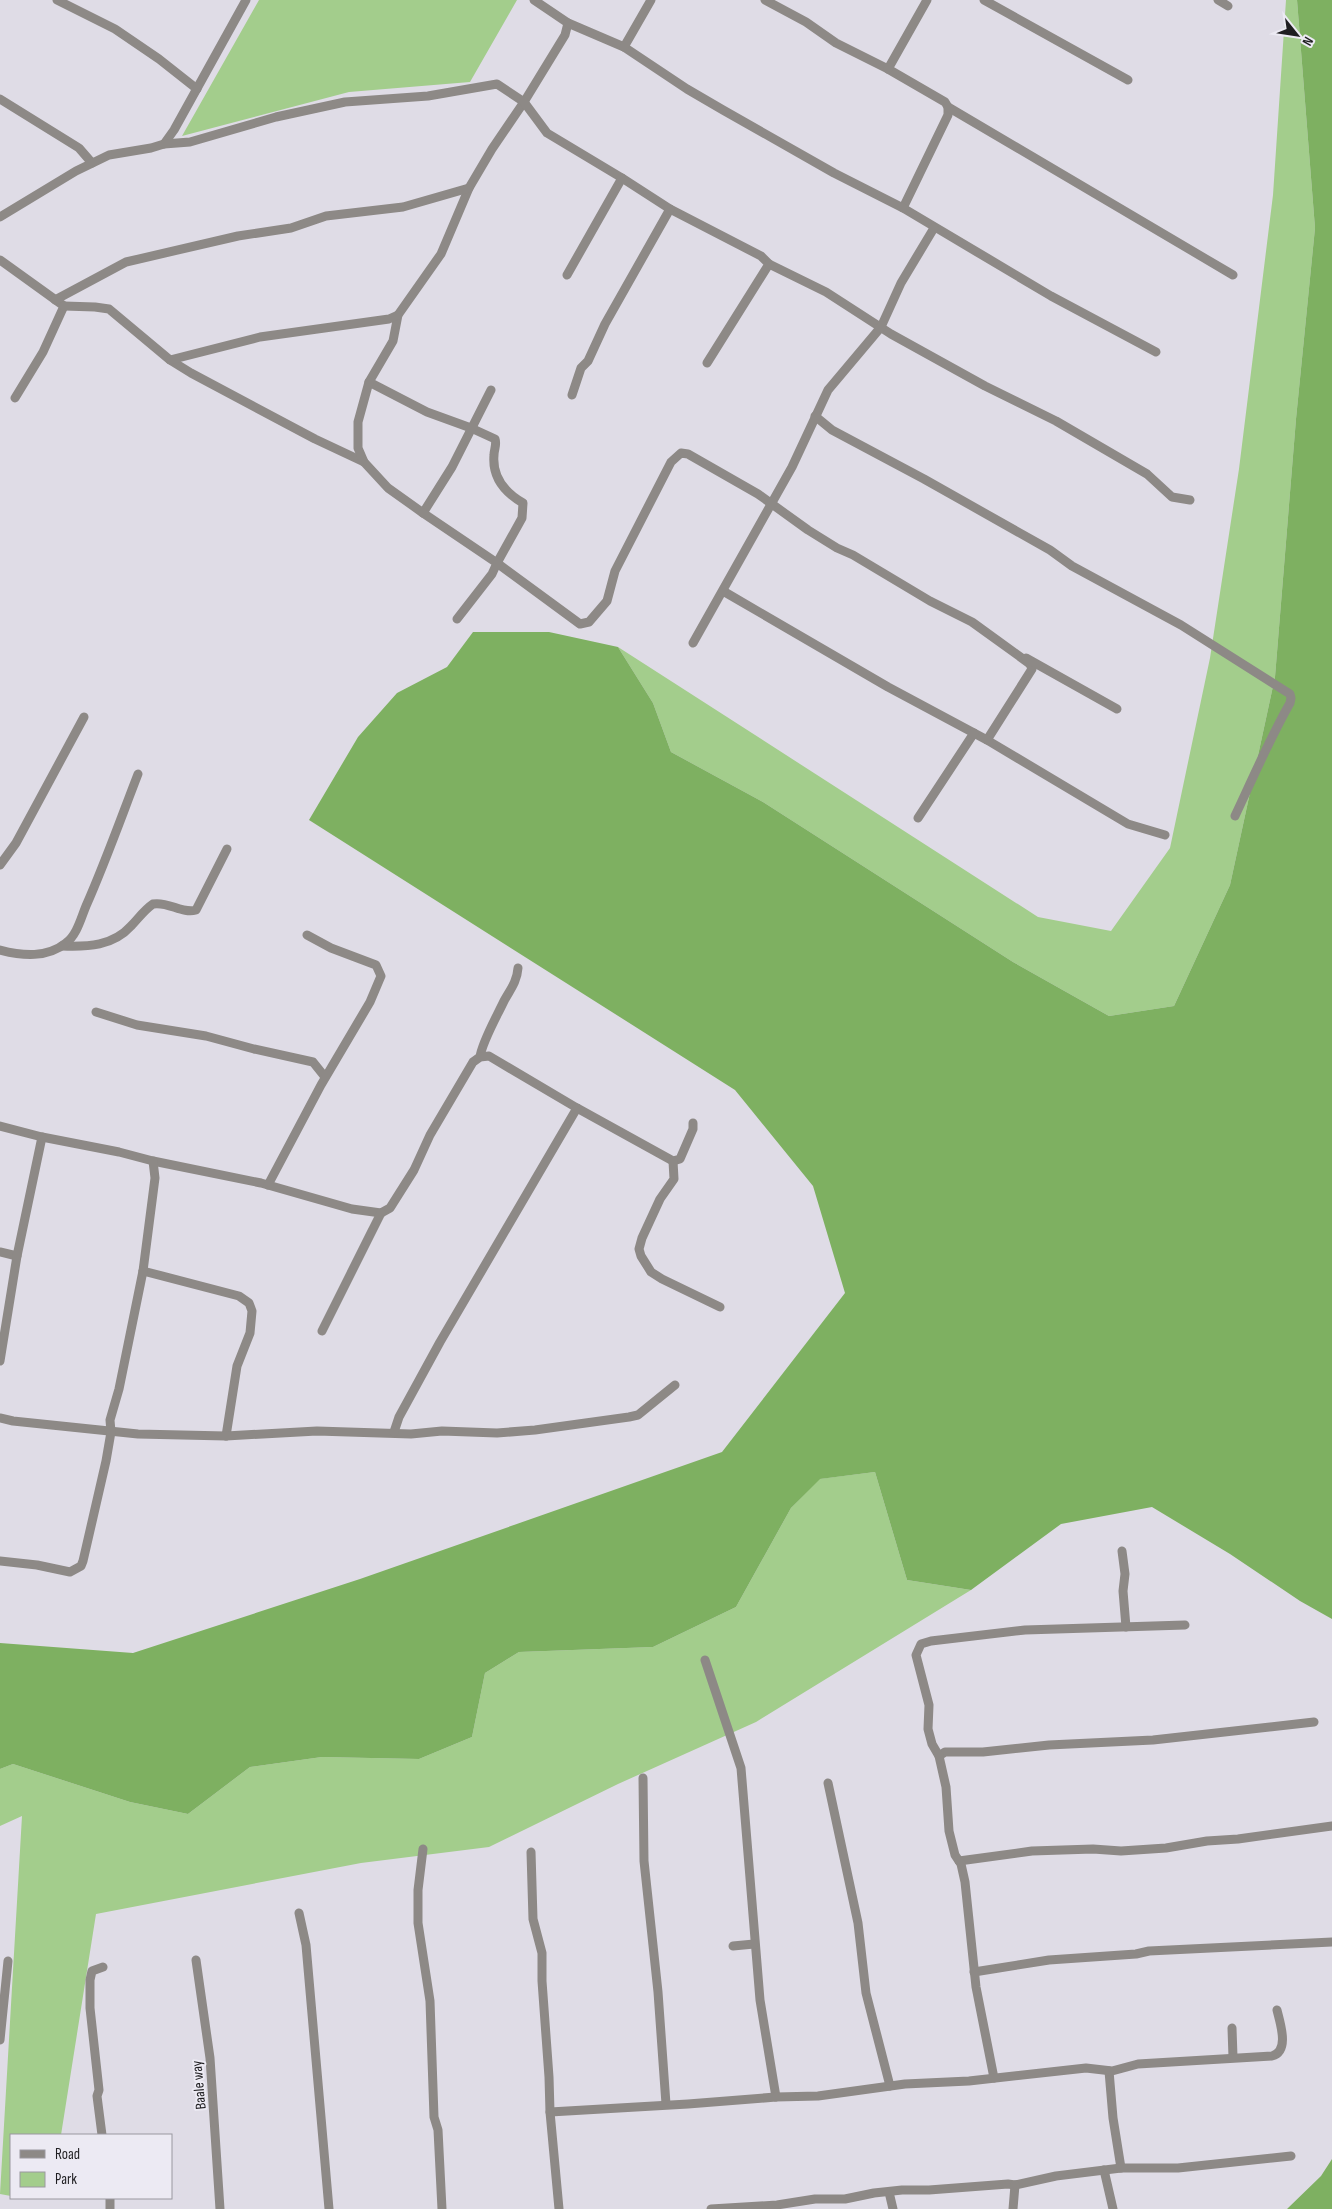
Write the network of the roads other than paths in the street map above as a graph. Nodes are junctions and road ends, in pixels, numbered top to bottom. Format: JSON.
{"nodes":[{"id":1,"x":57,"y":0,"type":"edge"},
{"id":2,"x":246,"y":0,"type":"edge"},
{"id":3,"x":534,"y":0,"type":"edge"},
{"id":4,"x":651,"y":0,"type":"edge"},
{"id":5,"x":765,"y":0,"type":"edge"},
{"id":6,"x":927,"y":0,"type":"edge"},
{"id":7,"x":984,"y":0,"type":"edge"},
{"id":8,"x":1218,"y":0,"type":"edge"},
{"id":9,"x":1228,"y":6,"type":"dead end"},
{"id":10,"x":568,"y":23,"type":"junction"},
{"id":11,"x":624,"y":47,"type":"junction"},
{"id":12,"x":888,"y":69,"type":"junction"},
{"id":13,"x":1128,"y":80,"type":"dead end"},
{"id":14,"x":197,"y":89,"type":"junction"},
{"id":15,"x":0,"y":100,"type":"edge"},
{"id":16,"x":524,"y":102,"type":"junction"},
{"id":17,"x":948,"y":107,"type":"junction"},
{"id":18,"x":164,"y":144,"type":"junction"},
{"id":19,"x":92,"y":163,"type":"junction"},
{"id":20,"x":622,"y":178,"type":"junction"},
{"id":21,"x":469,"y":188,"type":"junction"},
{"id":22,"x":903,"y":208,"type":"junction"},
{"id":23,"x":670,"y":209,"type":"junction"},
{"id":24,"x":0,"y":217,"type":"edge"},
{"id":25,"x":934,"y":228,"type":"junction"},
{"id":26,"x":0,"y":260,"type":"edge"},
{"id":27,"x":769,"y":264,"type":"junction"},
{"id":28,"x":566,"y":275,"type":"dead end"},
{"id":29,"x":1233,"y":275,"type":"dead end"},
{"id":30,"x":55,"y":300,"type":"junction"},
{"id":31,"x":64,"y":306,"type":"junction"},
{"id":32,"x":398,"y":315,"type":"junction"},
{"id":33,"x":881,"y":327,"type":"junction"},
{"id":34,"x":1156,"y":352,"type":"dead end"},
{"id":35,"x":170,"y":360,"type":"junction"},
{"id":36,"x":707,"y":363,"type":"dead end"},
{"id":37,"x":369,"y":382,"type":"junction"},
{"id":38,"x":491,"y":390,"type":"dead end"},
{"id":39,"x":572,"y":395,"type":"dead end"},
{"id":40,"x":15,"y":398,"type":"dead end"},
{"id":41,"x":814,"y":416,"type":"junction"},
{"id":42,"x":471,"y":428,"type":"junction"},
{"id":43,"x":364,"y":462,"type":"junction"},
{"id":44,"x":1190,"y":500,"type":"dead end"},
{"id":45,"x":771,"y":504,"type":"junction"},
{"id":46,"x":423,"y":513,"type":"junction"},
{"id":47,"x":497,"y":563,"type":"junction"},
{"id":48,"x":723,"y":591,"type":"junction"},
{"id":49,"x":457,"y":619,"type":"dead end"},
{"id":50,"x":693,"y":642,"type":"dead end"},
{"id":51,"x":1019,"y":654,"type":"junction"},
{"id":52,"x":1117,"y":709,"type":"dead end"},
{"id":53,"x":84,"y":717,"type":"dead end"},
{"id":54,"x":974,"y":733,"type":"junction"},
{"id":55,"x":988,"y":740,"type":"junction"},
{"id":56,"x":138,"y":774,"type":"dead end"},
{"id":57,"x":1235,"y":816,"type":"dead end"},
{"id":58,"x":918,"y":818,"type":"dead end"},
{"id":59,"x":1165,"y":835,"type":"dead end"},
{"id":60,"x":227,"y":849,"type":"dead end"},
{"id":61,"x":0,"y":865,"type":"edge"},
{"id":62,"x":307,"y":935,"type":"dead end"},
{"id":63,"x":62,"y":946,"type":"junction"},
{"id":64,"x":0,"y":950,"type":"edge"},
{"id":65,"x":518,"y":968,"type":"dead end"},
{"id":66,"x":96,"y":1012,"type":"dead end"},
{"id":67,"x":480,"y":1057,"type":"junction"},
{"id":68,"x":325,"y":1077,"type":"junction"},
{"id":69,"x":577,"y":1108,"type":"junction"},
{"id":70,"x":692,"y":1123,"type":"dead end"},
{"id":71,"x":0,"y":1126,"type":"edge"},
{"id":72,"x":42,"y":1137,"type":"junction"},
{"id":73,"x":673,"y":1161,"type":"junction"},
{"id":74,"x":153,"y":1162,"type":"junction"},
{"id":75,"x":268,"y":1185,"type":"junction"},
{"id":76,"x":380,"y":1213,"type":"junction"},
{"id":77,"x":0,"y":1252,"type":"edge"},
{"id":78,"x":17,"y":1256,"type":"junction"},
{"id":79,"x":143,"y":1271,"type":"junction"},
{"id":80,"x":720,"y":1307,"type":"dead end"},
{"id":81,"x":322,"y":1331,"type":"dead end"},
{"id":82,"x":0,"y":1361,"type":"edge"},
{"id":83,"x":675,"y":1385,"type":"dead end"},
{"id":84,"x":0,"y":1418,"type":"edge"},
{"id":85,"x":111,"y":1432,"type":"junction"},
{"id":86,"x":394,"y":1432,"type":"junction"},
{"id":87,"x":226,"y":1436,"type":"junction"},
{"id":88,"x":1122,"y":1552,"type":"dead end"},
{"id":89,"x":0,"y":1562,"type":"edge"},
{"id":90,"x":1185,"y":1625,"type":"dead end"},
{"id":91,"x":1126,"y":1627,"type":"junction"},
{"id":92,"x":705,"y":1660,"type":"dead end"},
{"id":93,"x":1314,"y":1722,"type":"dead end"},
{"id":94,"x":939,"y":1756,"type":"junction"},
{"id":95,"x":643,"y":1778,"type":"dead end"},
{"id":96,"x":828,"y":1783,"type":"dead end"},
{"id":97,"x":1332,"y":1826,"type":"edge"},
{"id":98,"x":422,"y":1849,"type":"dead end"},
{"id":99,"x":531,"y":1852,"type":"dead end"},
{"id":100,"x":959,"y":1861,"type":"junction"},
{"id":101,"x":299,"y":1913,"type":"dead end"},
{"id":102,"x":1332,"y":1942,"type":"edge"},
{"id":103,"x":754,"y":1944,"type":"junction"},
{"id":104,"x":733,"y":1946,"type":"dead end"},
{"id":105,"x":196,"y":1960,"type":"dead end"},
{"id":106,"x":8,"y":1961,"type":"dead end"},
{"id":107,"x":103,"y":1967,"type":"dead end"},
{"id":108,"x":974,"y":1972,"type":"junction"},
{"id":109,"x":1277,"y":2010,"type":"dead end"},
{"id":110,"x":1232,"y":2028,"type":"dead end"},
{"id":111,"x":0,"y":2040,"type":"edge"},
{"id":112,"x":1233,"y":2057,"type":"junction"},
{"id":113,"x":1109,"y":2071,"type":"junction"},
{"id":114,"x":994,"y":2078,"type":"junction"},
{"id":115,"x":890,"y":2086,"type":"junction"},
{"id":116,"x":776,"y":2097,"type":"junction"},
{"id":117,"x":666,"y":2104,"type":"junction"},
{"id":118,"x":550,"y":2112,"type":"junction"},
{"id":119,"x":102,"y":2134,"type":"edge"},
{"id":120,"x":1291,"y":2156,"type":"dead end"},
{"id":121,"x":1121,"y":2168,"type":"junction"},
{"id":122,"x":1104,"y":2170,"type":"junction"},
{"id":123,"x":1015,"y":2185,"type":"junction"},
{"id":124,"x":889,"y":2192,"type":"junction"},
{"id":125,"x":778,"y":2207,"type":"edge"},
{"id":126,"x":220,"y":2209,"type":"edge"},
{"id":127,"x":330,"y":2209,"type":"edge"},
{"id":128,"x":442,"y":2209,"type":"edge"},
{"id":129,"x":558,"y":2209,"type":"edge"},
{"id":130,"x":711,"y":2209,"type":"edge"},
{"id":131,"x":893,"y":2209,"type":"edge"},
{"id":132,"x":1014,"y":2209,"type":"edge"},
{"id":133,"x":1113,"y":2209,"type":"edge"}],
"edges":[{"from":1,"to":14,"type":"street"},
{"from":2,"to":14,"type":"street"},
{"from":3,"to":10,"type":"street"},
{"from":4,"to":11,"type":"street"},
{"from":5,"to":12,"type":"street"},
{"from":6,"to":12,"type":"street"},
{"from":7,"to":13,"type":"street"},
{"from":8,"to":9,"type":"street"},
{"from":10,"to":11,"type":"street"},
{"from":10,"to":16,"type":"street"},
{"from":11,"to":22,"type":"street"},
{"from":12,"to":17,"type":"street"},
{"from":14,"to":18,"type":"street"},
{"from":15,"to":19,"type":"street"},
{"from":16,"to":18,"type":"street"},
{"from":16,"to":20,"type":"street"},
{"from":16,"to":21,"type":"street"},
{"from":17,"to":22,"type":"street"},
{"from":17,"to":29,"type":"street"},
{"from":18,"to":19,"type":"street"},
{"from":19,"to":24,"type":"street"},
{"from":20,"to":23,"type":"street"},
{"from":20,"to":28,"type":"street"},
{"from":21,"to":30,"type":"street"},
{"from":21,"to":32,"type":"street"},
{"from":22,"to":25,"type":"street"},
{"from":23,"to":27,"type":"street"},
{"from":23,"to":39,"type":"street"},
{"from":25,"to":33,"type":"street"},
{"from":25,"to":34,"type":"street"},
{"from":26,"to":30,"type":"street"},
{"from":27,"to":33,"type":"street"},
{"from":27,"to":36,"type":"street"},
{"from":30,"to":31,"type":"street"},
{"from":31,"to":35,"type":"street"},
{"from":31,"to":40,"type":"street"},
{"from":32,"to":35,"type":"street"},
{"from":32,"to":37,"type":"street"},
{"from":33,"to":41,"type":"street"},
{"from":33,"to":44,"type":"street"},
{"from":35,"to":43,"type":"street"},
{"from":37,"to":42,"type":"street"},
{"from":37,"to":43,"type":"street"},
{"from":38,"to":42,"type":"street"},
{"from":41,"to":45,"type":"street"},
{"from":41,"to":57,"type":"street"},
{"from":42,"to":46,"type":"street"},
{"from":42,"to":47,"type":"street"},
{"from":43,"to":46,"type":"street"},
{"from":45,"to":47,"type":"street"},
{"from":45,"to":48,"type":"street"},
{"from":45,"to":51,"type":"street"},
{"from":46,"to":47,"type":"street"},
{"from":47,"to":49,"type":"street"},
{"from":48,"to":50,"type":"street"},
{"from":48,"to":54,"type":"street"},
{"from":51,"to":52,"type":"street"},
{"from":51,"to":55,"type":"street"},
{"from":53,"to":61,"type":"street"},
{"from":54,"to":55,"type":"street"},
{"from":54,"to":58,"type":"street"},
{"from":55,"to":59,"type":"street"},
{"from":56,"to":63,"type":"street"},
{"from":60,"to":63,"type":"street"},
{"from":62,"to":68,"type":"street"},
{"from":63,"to":64,"type":"street"},
{"from":65,"to":67,"type":"street"},
{"from":66,"to":68,"type":"street"},
{"from":67,"to":69,"type":"street"},
{"from":67,"to":76,"type":"street"},
{"from":68,"to":75,"type":"street"},
{"from":69,"to":73,"type":"street"},
{"from":69,"to":86,"type":"street"},
{"from":70,"to":73,"type":"street"},
{"from":71,"to":72,"type":"street"},
{"from":72,"to":74,"type":"street"},
{"from":72,"to":78,"type":"street"},
{"from":73,"to":80,"type":"street"},
{"from":74,"to":75,"type":"street"},
{"from":74,"to":79,"type":"street"},
{"from":75,"to":76,"type":"street"},
{"from":76,"to":81,"type":"street"},
{"from":77,"to":78,"type":"street"},
{"from":78,"to":82,"type":"street"},
{"from":79,"to":85,"type":"street"},
{"from":79,"to":87,"type":"street"},
{"from":83,"to":86,"type":"street"},
{"from":84,"to":85,"type":"street"},
{"from":85,"to":87,"type":"street"},
{"from":85,"to":89,"type":"street"},
{"from":86,"to":87,"type":"street"},
{"from":88,"to":91,"type":"street"},
{"from":90,"to":91,"type":"street"},
{"from":91,"to":94,"type":"street"},
{"from":92,"to":103,"type":"street"},
{"from":93,"to":94,"type":"street"},
{"from":94,"to":100,"type":"street"},
{"from":95,"to":117,"type":"street"},
{"from":96,"to":115,"type":"street"},
{"from":97,"to":100,"type":"street"},
{"from":98,"to":128,"type":"street"},
{"from":99,"to":118,"type":"street"},
{"from":100,"to":108,"type":"street"},
{"from":101,"to":127,"type":"street"},
{"from":102,"to":108,"type":"street"},
{"from":103,"to":104,"type":"street"},
{"from":103,"to":116,"type":"street"},
{"from":105,"to":126,"type":"street","name":"Baale way"},
{"from":106,"to":111,"type":"street"},
{"from":107,"to":119,"type":"street"},
{"from":108,"to":114,"type":"street"},
{"from":109,"to":112,"type":"street"},
{"from":110,"to":112,"type":"street"},
{"from":112,"to":113,"type":"street"},
{"from":113,"to":114,"type":"street"},
{"from":113,"to":121,"type":"street"},
{"from":114,"to":115,"type":"street"},
{"from":115,"to":116,"type":"street"},
{"from":116,"to":117,"type":"street"},
{"from":117,"to":118,"type":"street"},
{"from":118,"to":129,"type":"street"},
{"from":120,"to":121,"type":"street"},
{"from":121,"to":122,"type":"street"},
{"from":122,"to":123,"type":"street"},
{"from":122,"to":133,"type":"street"},
{"from":123,"to":124,"type":"street"},
{"from":123,"to":132,"type":"street"},
{"from":124,"to":125,"type":"street"},
{"from":124,"to":131,"type":"street"},
{"from":125,"to":130,"type":"street"}]}
